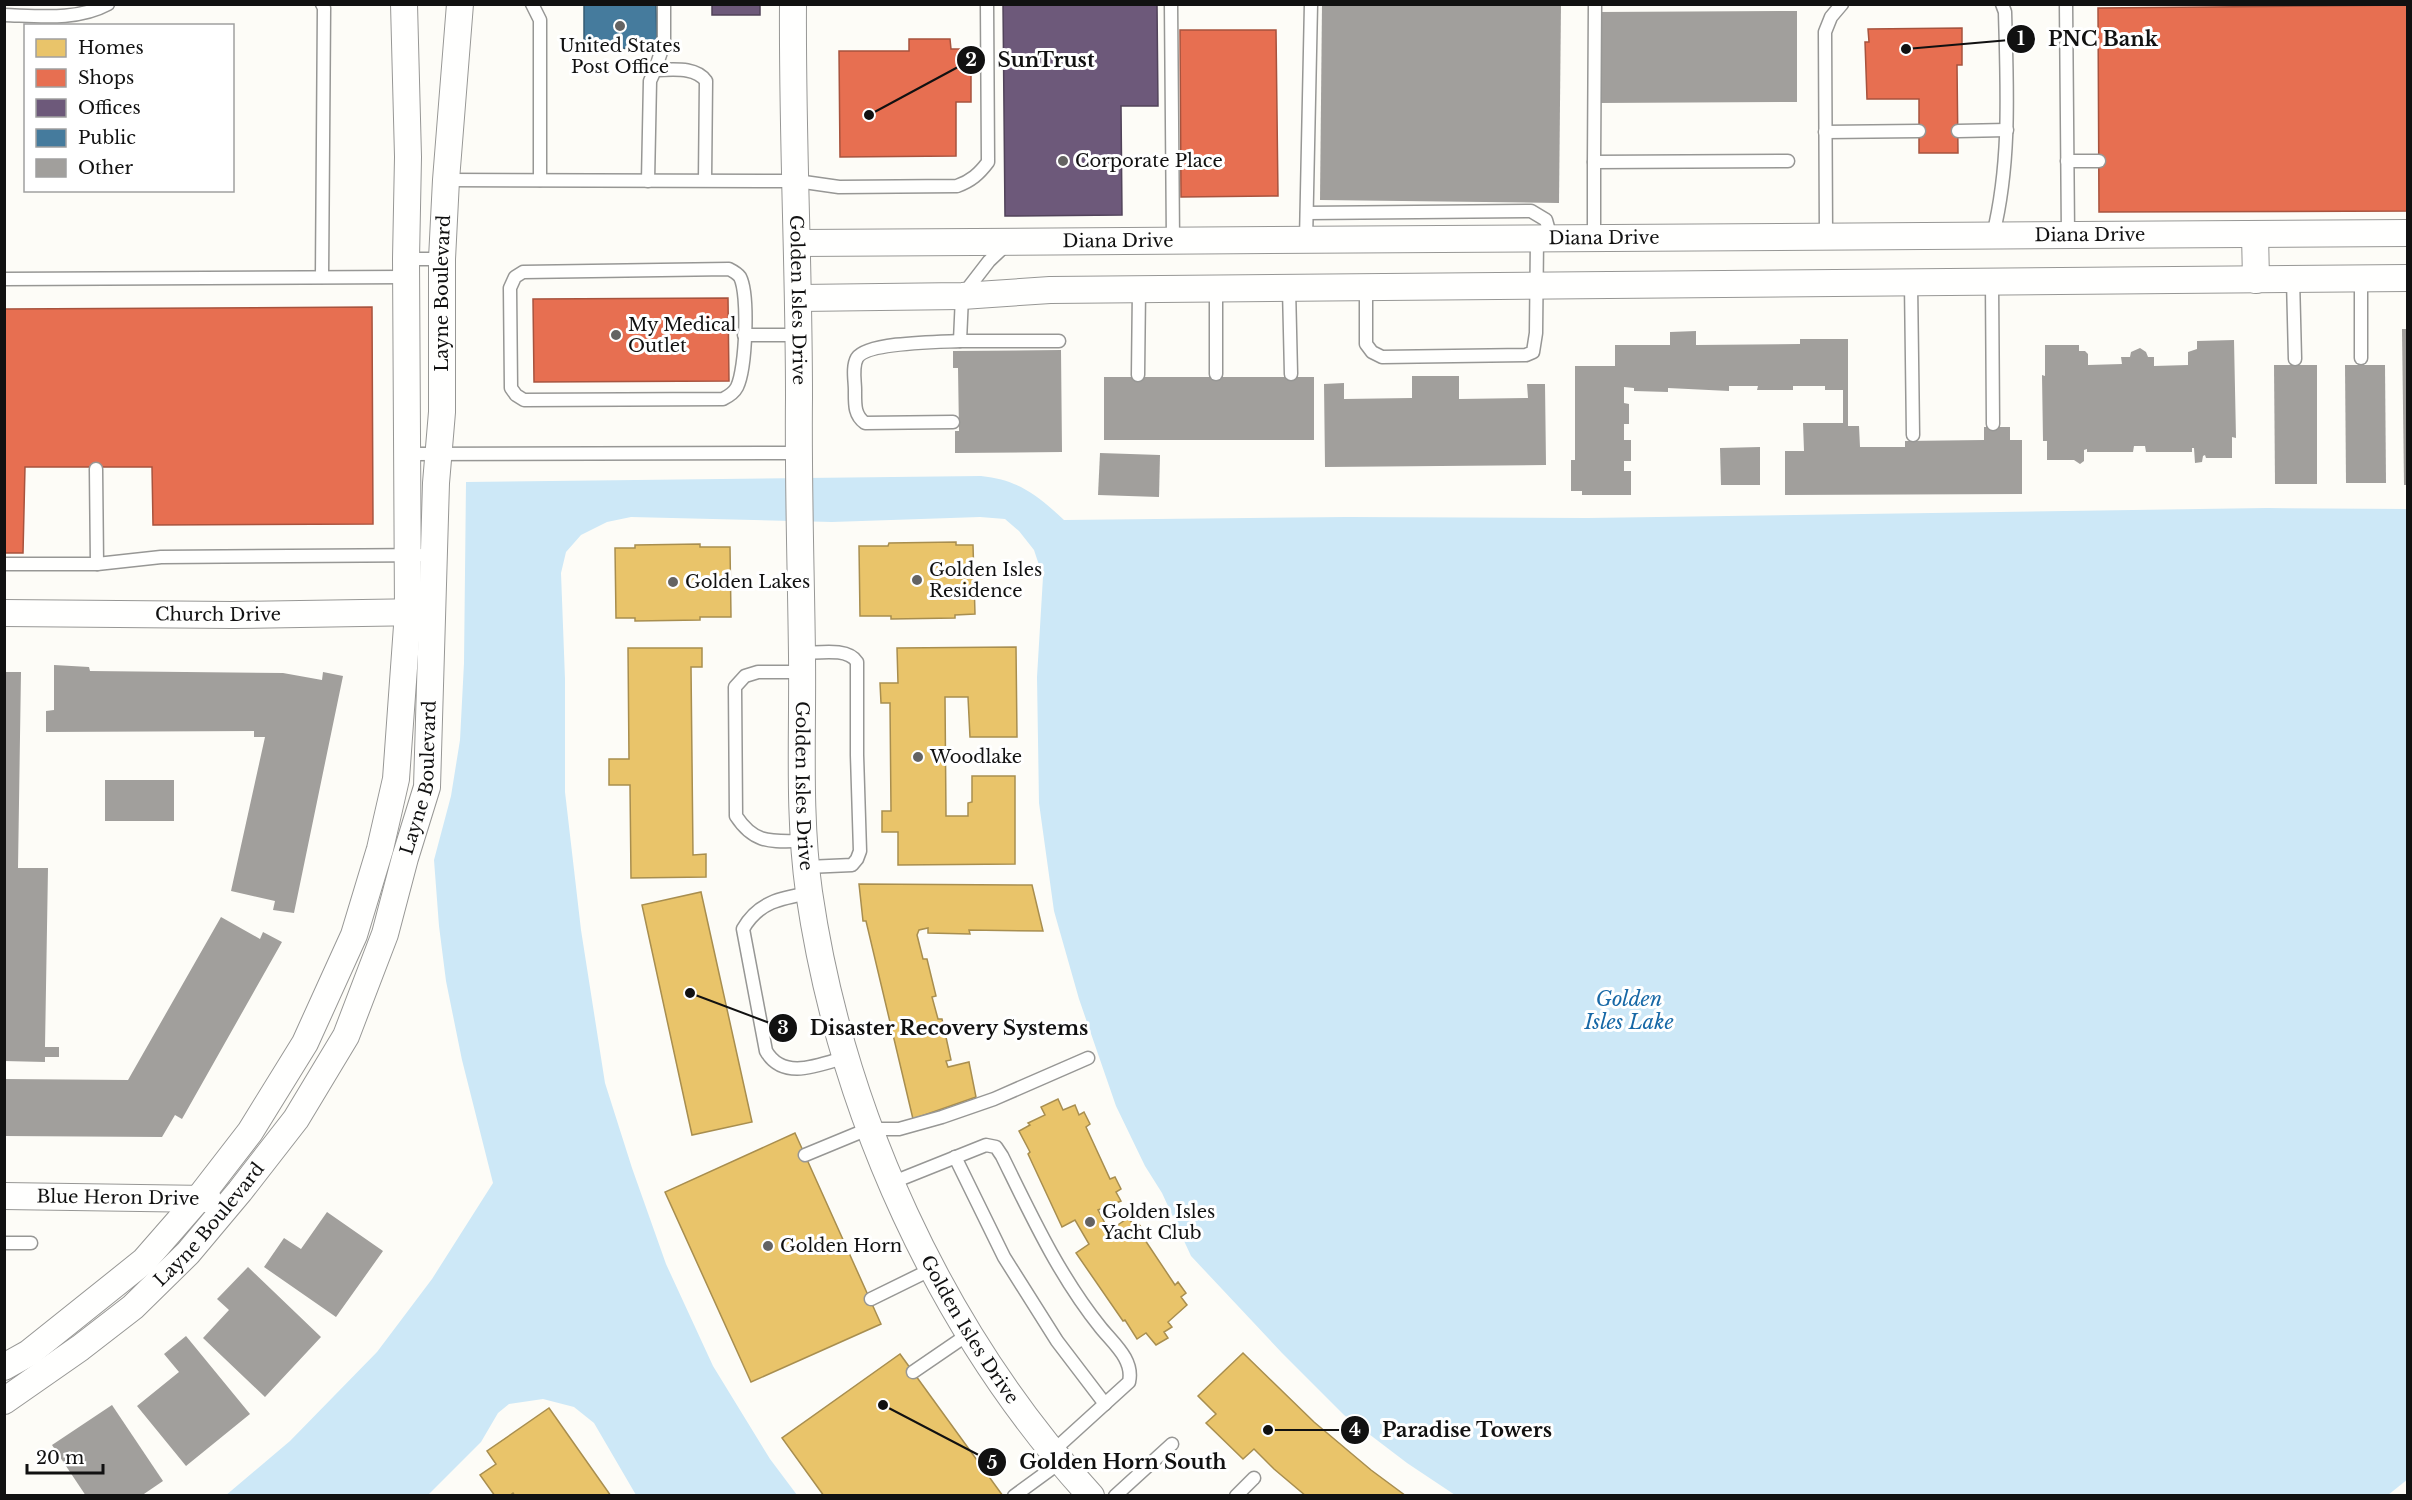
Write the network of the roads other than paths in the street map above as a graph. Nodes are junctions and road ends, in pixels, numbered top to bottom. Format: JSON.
{"nodes":[{"id":1,"x":108,"y":4,"type":"edge"},
{"id":2,"x":322,"y":4,"type":"edge"},
{"id":3,"x":404,"y":4,"type":"edge"},
{"id":4,"x":460,"y":4,"type":"edge"},
{"id":5,"x":532,"y":4,"type":"edge"},
{"id":6,"x":664,"y":4,"type":"edge"},
{"id":7,"x":793,"y":4,"type":"edge"},
{"id":8,"x":987,"y":4,"type":"edge"},
{"id":9,"x":1171,"y":4,"type":"edge"},
{"id":10,"x":1311,"y":4,"type":"edge"},
{"id":11,"x":1595,"y":4,"type":"edge"},
{"id":12,"x":1842,"y":4,"type":"edge"},
{"id":13,"x":2002,"y":4,"type":"edge"},
{"id":14,"x":2066,"y":4,"type":"edge"},
{"id":15,"x":39,"y":10,"type":"edge"},
{"id":16,"x":4,"y":15,"type":"edge"},
{"id":17,"x":655,"y":70,"type":"junction"},
{"id":18,"x":2007,"y":130,"type":"junction"},
{"id":19,"x":1920,"y":131,"type":"dead end"},
{"id":20,"x":1958,"y":131,"type":"dead end"},
{"id":21,"x":1826,"y":132,"type":"junction"},
{"id":22,"x":1788,"y":161,"type":"dead end"},
{"id":23,"x":2067,"y":161,"type":"junction"},
{"id":24,"x":2099,"y":161,"type":"dead end"},
{"id":25,"x":1594,"y":162,"type":"junction"},
{"id":26,"x":446,"y":180,"type":"junction"},
{"id":27,"x":540,"y":180,"type":"junction"},
{"id":28,"x":648,"y":180,"type":"junction"},
{"id":29,"x":705,"y":180,"type":"junction"},
{"id":30,"x":797,"y":181,"type":"junction"},
{"id":31,"x":1307,"y":213,"type":"junction"},
{"id":32,"x":2408,"y":233,"type":"edge"},
{"id":33,"x":2255,"y":234,"type":"junction"},
{"id":34,"x":1993,"y":235,"type":"junction"},
{"id":35,"x":2068,"y":235,"type":"junction"},
{"id":36,"x":1826,"y":236,"type":"junction"},
{"id":37,"x":1594,"y":237,"type":"junction"},
{"id":38,"x":1544,"y":239,"type":"junction"},
{"id":39,"x":1306,"y":240,"type":"junction"},
{"id":40,"x":1173,"y":241,"type":"junction"},
{"id":41,"x":1010,"y":242,"type":"junction"},
{"id":42,"x":798,"y":243,"type":"junction"},
{"id":43,"x":442,"y":259,"type":"junction"},
{"id":44,"x":406,"y":268,"type":"junction"},
{"id":45,"x":322,"y":277,"type":"junction"},
{"id":46,"x":2408,"y":278,"type":"edge"},
{"id":47,"x":4,"y":279,"type":"edge"},
{"id":48,"x":2294,"y":279,"type":"junction"},
{"id":49,"x":2361,"y":279,"type":"junction"},
{"id":50,"x":2256,"y":280,"type":"junction"},
{"id":51,"x":1992,"y":282,"type":"junction"},
{"id":52,"x":1911,"y":283,"type":"junction"},
{"id":53,"x":1536,"y":286,"type":"junction"},
{"id":54,"x":1366,"y":287,"type":"junction"},
{"id":55,"x":1289,"y":288,"type":"junction"},
{"id":56,"x":1139,"y":289,"type":"junction"},
{"id":57,"x":1216,"y":289,"type":"junction"},
{"id":58,"x":962,"y":296,"type":"junction"},
{"id":59,"x":799,"y":298,"type":"junction"},
{"id":60,"x":744,"y":335,"type":"junction"},
{"id":61,"x":799,"y":335,"type":"junction"},
{"id":62,"x":960,"y":341,"type":"junction"},
{"id":63,"x":1059,"y":341,"type":"dead end"},
{"id":64,"x":2361,"y":358,"type":"dead end"},
{"id":65,"x":2295,"y":359,"type":"dead end"},
{"id":66,"x":1216,"y":374,"type":"dead end"},
{"id":67,"x":1291,"y":374,"type":"dead end"},
{"id":68,"x":1138,"y":375,"type":"dead end"},
{"id":69,"x":953,"y":422,"type":"dead end"},
{"id":70,"x":1993,"y":424,"type":"dead end"},
{"id":71,"x":1913,"y":435,"type":"dead end"},
{"id":72,"x":407,"y":454,"type":"junction"},
{"id":73,"x":439,"y":454,"type":"junction"},
{"id":74,"x":799,"y":462,"type":"junction"},
{"id":75,"x":96,"y":469,"type":"dead end"},
{"id":76,"x":408,"y":555,"type":"junction"},
{"id":77,"x":435,"y":555,"type":"junction"},
{"id":78,"x":4,"y":564,"type":"edge"},
{"id":79,"x":97,"y":564,"type":"junction"},
{"id":80,"x":408,"y":612,"type":"junction"},
{"id":81,"x":4,"y":613,"type":"edge"},
{"id":82,"x":433,"y":613,"type":"junction"},
{"id":83,"x":802,"y":663,"type":"junction"},
{"id":84,"x":804,"y":841,"type":"junction"},
{"id":85,"x":380,"y":849,"type":"junction"},
{"id":86,"x":405,"y":858,"type":"junction"},
{"id":87,"x":807,"y":867,"type":"junction"},
{"id":88,"x":810,"y":894,"type":"junction"},
{"id":89,"x":846,"y":1057,"type":"junction"},
{"id":90,"x":1088,"y":1058,"type":"dead end"},
{"id":91,"x":868,"y":1129,"type":"junction"},
{"id":92,"x":805,"y":1155,"type":"dead end"},
{"id":93,"x":955,"y":1157,"type":"junction"},
{"id":94,"x":891,"y":1183,"type":"junction"},
{"id":95,"x":4,"y":1196,"type":"edge"},
{"id":96,"x":199,"y":1198,"type":"junction"},
{"id":97,"x":231,"y":1201,"type":"junction"},
{"id":98,"x":4,"y":1243,"type":"edge"},
{"id":99,"x":31,"y":1243,"type":"dead end"},
{"id":100,"x":932,"y":1269,"type":"junction"},
{"id":101,"x":871,"y":1299,"type":"dead end"},
{"id":102,"x":970,"y":1333,"type":"junction"},
{"id":103,"x":4,"y":1367,"type":"edge"},
{"id":104,"x":913,"y":1372,"type":"dead end"},
{"id":105,"x":4,"y":1401,"type":"edge"},
{"id":106,"x":1105,"y":1404,"type":"junction"},
{"id":107,"x":1172,"y":1444,"type":"dead end"},
{"id":108,"x":1058,"y":1456,"type":"junction"},
{"id":109,"x":1254,"y":1478,"type":"dead end"},
{"id":110,"x":1014,"y":1496,"type":"edge"},
{"id":111,"x":1091,"y":1496,"type":"edge"},
{"id":112,"x":1115,"y":1496,"type":"edge"},
{"id":113,"x":1236,"y":1496,"type":"edge"}],
"edges":[{"from":1,"to":15,"type":"lane"},
{"from":2,"to":45,"type":"lane"},
{"from":3,"to":44,"type":"street","name":"Layne Boulevard"},
{"from":4,"to":26,"type":"street","name":"Layne Boulevard"},
{"from":5,"to":27,"type":"lane"},
{"from":6,"to":17,"type":"lane"},
{"from":7,"to":30,"type":"street","name":"Golden Isles Drive"},
{"from":8,"to":30,"type":"lane"},
{"from":9,"to":40,"type":"lane"},
{"from":10,"to":31,"type":"lane"},
{"from":11,"to":25,"type":"lane"},
{"from":12,"to":21,"type":"lane"},
{"from":13,"to":18,"type":"lane"},
{"from":14,"to":23,"type":"lane"},
{"from":15,"to":16,"type":"lane"},
{"from":17,"to":28,"type":"lane"},
{"from":17,"to":29,"type":"lane"},
{"from":18,"to":20,"type":"lane"},
{"from":18,"to":34,"type":"lane"},
{"from":19,"to":21,"type":"lane"},
{"from":21,"to":36,"type":"lane"},
{"from":22,"to":25,"type":"lane"},
{"from":23,"to":24,"type":"lane"},
{"from":23,"to":35,"type":"lane"},
{"from":25,"to":37,"type":"lane"},
{"from":26,"to":27,"type":"lane"},
{"from":26,"to":43,"type":"street","name":"Layne Boulevard"},
{"from":27,"to":28,"type":"lane"},
{"from":28,"to":29,"type":"lane"},
{"from":29,"to":30,"type":"lane"},
{"from":30,"to":42,"type":"street","name":"Golden Isles Drive"},
{"from":31,"to":38,"type":"lane"},
{"from":31,"to":39,"type":"lane"},
{"from":32,"to":33,"type":"street","name":"Diana Drive"},
{"from":33,"to":35,"type":"street","name":"Diana Drive"},
{"from":33,"to":50,"type":"street"},
{"from":34,"to":35,"type":"street","name":"Diana Drive"},
{"from":34,"to":36,"type":"street","name":"Diana Drive"},
{"from":36,"to":37,"type":"street","name":"Diana Drive"},
{"from":37,"to":38,"type":"street","name":"Diana Drive"},
{"from":38,"to":39,"type":"street","name":"Diana Drive"},
{"from":38,"to":53,"type":"lane"},
{"from":39,"to":40,"type":"street","name":"Diana Drive"},
{"from":40,"to":41,"type":"street","name":"Diana Drive"},
{"from":41,"to":42,"type":"street","name":"Diana Drive"},
{"from":41,"to":58,"type":"lane"},
{"from":42,"to":59,"type":"street","name":"Golden Isles Drive"},
{"from":43,"to":44,"type":"lane"},
{"from":43,"to":73,"type":"street","name":"Layne Boulevard"},
{"from":44,"to":45,"type":"lane"},
{"from":44,"to":72,"type":"street","name":"Layne Boulevard"},
{"from":45,"to":47,"type":"lane"},
{"from":46,"to":49,"type":"street"},
{"from":48,"to":49,"type":"street"},
{"from":48,"to":50,"type":"street"},
{"from":48,"to":65,"type":"lane"},
{"from":49,"to":64,"type":"lane"},
{"from":50,"to":51,"type":"street"},
{"from":51,"to":52,"type":"street"},
{"from":51,"to":70,"type":"lane"},
{"from":52,"to":53,"type":"street"},
{"from":52,"to":71,"type":"lane"},
{"from":53,"to":54,"type":"street"},
{"from":53,"to":54,"type":"lane"},
{"from":54,"to":55,"type":"street"},
{"from":55,"to":57,"type":"street"},
{"from":55,"to":67,"type":"lane"},
{"from":56,"to":57,"type":"street"},
{"from":56,"to":58,"type":"street"},
{"from":56,"to":68,"type":"lane"},
{"from":57,"to":66,"type":"lane"},
{"from":58,"to":59,"type":"street"},
{"from":58,"to":62,"type":"lane"},
{"from":59,"to":61,"type":"street","name":"Golden Isles Drive"},
{"from":60,"to":60,"type":"lane"},
{"from":60,"to":61,"type":"lane"},
{"from":61,"to":74,"type":"street","name":"Golden Isles Drive"},
{"from":62,"to":63,"type":"lane"},
{"from":62,"to":69,"type":"lane"},
{"from":72,"to":73,"type":"lane"},
{"from":72,"to":76,"type":"street","name":"Layne Boulevard"},
{"from":73,"to":74,"type":"lane"},
{"from":73,"to":77,"type":"street","name":"Layne Boulevard"},
{"from":74,"to":83,"type":"street","name":"Golden Isles Drive"},
{"from":75,"to":79,"type":"lane"},
{"from":76,"to":77,"type":"lane"},
{"from":76,"to":79,"type":"lane"},
{"from":76,"to":80,"type":"street","name":"Layne Boulevard"},
{"from":77,"to":82,"type":"street","name":"Layne Boulevard"},
{"from":78,"to":79,"type":"lane"},
{"from":80,"to":81,"type":"street","name":"Church Drive"},
{"from":80,"to":82,"type":"street","name":"Church Drive"},
{"from":80,"to":85,"type":"street","name":"Layne Boulevard"},
{"from":82,"to":86,"type":"street","name":"Layne Boulevard"},
{"from":83,"to":84,"type":"street","name":"Golden Isles Drive"},
{"from":83,"to":84,"type":"lane"},
{"from":83,"to":87,"type":"lane"},
{"from":84,"to":87,"type":"street","name":"Golden Isles Drive"},
{"from":85,"to":86,"type":"street"},
{"from":85,"to":96,"type":"street","name":"Layne Boulevard"},
{"from":86,"to":97,"type":"street","name":"Layne Boulevard"},
{"from":87,"to":88,"type":"street","name":"Golden Isles Drive"},
{"from":88,"to":89,"type":"street","name":"Golden Isles Drive"},
{"from":88,"to":89,"type":"lane"},
{"from":89,"to":91,"type":"street","name":"Golden Isles Drive"},
{"from":90,"to":91,"type":"lane"},
{"from":91,"to":92,"type":"lane"},
{"from":91,"to":94,"type":"street","name":"Golden Isles Drive"},
{"from":93,"to":94,"type":"lane"},
{"from":93,"to":106,"type":"lane"},
{"from":93,"to":106,"type":"lane"},
{"from":94,"to":100,"type":"street","name":"Golden Isles Drive"},
{"from":95,"to":96,"type":"street","name":"Blue Heron Drive"},
{"from":96,"to":97,"type":"street","name":"Blue Heron Drive"},
{"from":96,"to":103,"type":"street","name":"Layne Boulevard"},
{"from":97,"to":105,"type":"street","name":"Layne Boulevard"},
{"from":98,"to":99,"type":"lane"},
{"from":100,"to":101,"type":"lane"},
{"from":100,"to":102,"type":"street","name":"Golden Isles Drive"},
{"from":102,"to":104,"type":"lane"},
{"from":102,"to":108,"type":"street","name":"Golden Isles Drive"},
{"from":106,"to":108,"type":"lane"},
{"from":107,"to":112,"type":"lane"},
{"from":108,"to":110,"type":"lane"},
{"from":108,"to":111,"type":"street","name":"Golden Isles Drive"},
{"from":109,"to":113,"type":"lane"}]}
